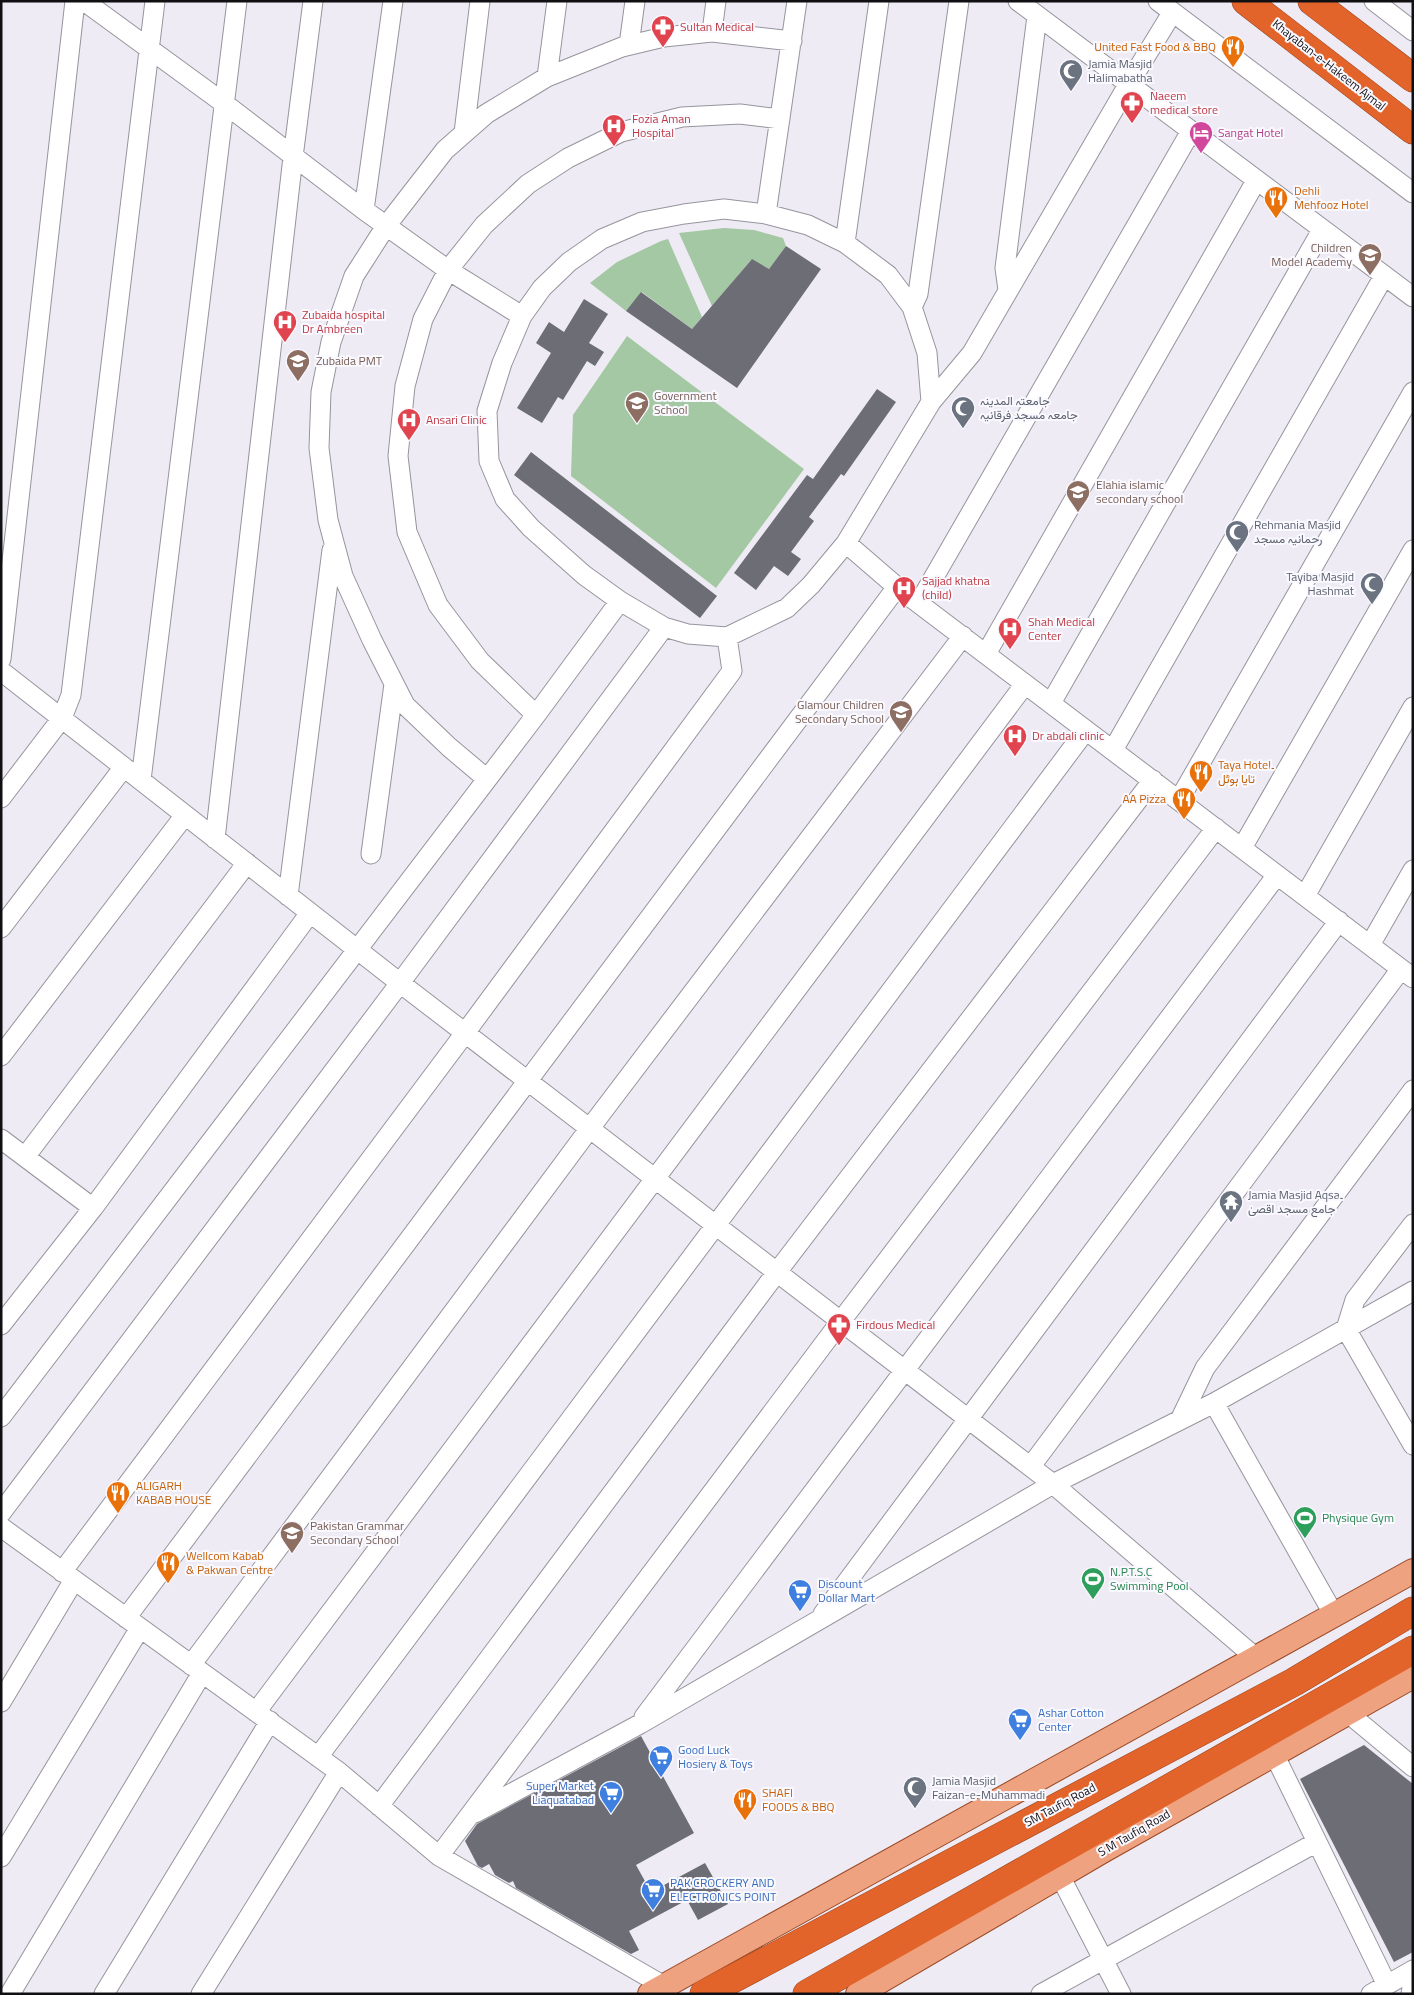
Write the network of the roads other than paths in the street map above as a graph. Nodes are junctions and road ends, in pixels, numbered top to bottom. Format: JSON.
{"nodes":[{"id":1,"x":74,"y":1,"type":"edge"},
{"id":2,"x":84,"y":1,"type":"edge"},
{"id":3,"x":154,"y":1,"type":"edge"},
{"id":4,"x":237,"y":1,"type":"edge"},
{"id":5,"x":313,"y":1,"type":"edge"},
{"id":6,"x":393,"y":1,"type":"edge"},
{"id":7,"x":480,"y":1,"type":"edge"},
{"id":8,"x":557,"y":1,"type":"edge"},
{"id":9,"x":635,"y":1,"type":"edge"},
{"id":10,"x":716,"y":1,"type":"edge"},
{"id":11,"x":797,"y":1,"type":"edge"},
{"id":12,"x":879,"y":1,"type":"edge"},
{"id":13,"x":959,"y":1,"type":"edge"},
{"id":14,"x":1018,"y":1,"type":"edge"},
{"id":15,"x":1246,"y":1,"type":"edge"},
{"id":16,"x":1312,"y":1,"type":"edge"},
{"id":17,"x":1374,"y":1,"type":"edge"},
{"id":18,"x":1165,"y":7,"type":"edge"},
{"id":19,"x":1037,"y":16,"type":"junction"},
{"id":20,"x":1413,"y":31,"type":"edge"},
{"id":21,"x":712,"y":32,"type":"junction"},
{"id":22,"x":1358,"y":36,"type":"junction"},
{"id":23,"x":792,"y":41,"type":"junction"},
{"id":24,"x":630,"y":45,"type":"junction"},
{"id":25,"x":148,"y":48,"type":"junction"},
{"id":26,"x":1413,"y":66,"type":"edge"},
{"id":27,"x":547,"y":77,"type":"junction"},
{"id":28,"x":1413,"y":78,"type":"edge"},
{"id":29,"x":1128,"y":85,"type":"junction"},
{"id":30,"x":225,"y":104,"type":"junction"},
{"id":31,"x":780,"y":119,"type":"junction"},
{"id":32,"x":1413,"y":130,"type":"edge"},
{"id":33,"x":1191,"y":131,"type":"junction"},
{"id":34,"x":464,"y":133,"type":"junction"},
{"id":35,"x":293,"y":157,"type":"junction"},
{"id":36,"x":1256,"y":181,"type":"junction"},
{"id":37,"x":1413,"y":193,"type":"edge"},
{"id":38,"x":364,"y":210,"type":"junction"},
{"id":39,"x":766,"y":214,"type":"junction"},
{"id":40,"x":386,"y":226,"type":"junction"},
{"id":41,"x":1322,"y":230,"type":"junction"},
{"id":42,"x":845,"y":243,"type":"junction"},
{"id":43,"x":448,"y":270,"type":"junction"},
{"id":44,"x":1384,"y":276,"type":"junction"},
{"id":45,"x":1008,"y":290,"type":"junction"},
{"id":46,"x":1413,"y":297,"type":"edge"},
{"id":47,"x":912,"y":307,"type":"junction"},
{"id":48,"x":522,"y":316,"type":"junction"},
{"id":49,"x":1413,"y":392,"type":"edge"},
{"id":50,"x":931,"y":402,"type":"junction"},
{"id":51,"x":334,"y":540,"type":"junction"},
{"id":52,"x":846,"y":542,"type":"junction"},
{"id":53,"x":1413,"y":550,"type":"edge"},
{"id":54,"x":897,"y":587,"type":"junction"},
{"id":55,"x":620,"y":601,"type":"junction"},
{"id":56,"x":919,"y":603,"type":"junction"},
{"id":57,"x":664,"y":627,"type":"junction"},
{"id":58,"x":963,"y":636,"type":"junction"},
{"id":59,"x":727,"y":637,"type":"junction"},
{"id":60,"x":986,"y":654,"type":"junction"},
{"id":61,"x":1,"y":658,"type":"edge"},
{"id":62,"x":1,"y":671,"type":"edge"},
{"id":63,"x":394,"y":684,"type":"junction"},
{"id":64,"x":1025,"y":684,"type":"junction"},
{"id":65,"x":1051,"y":703,"type":"junction"},
{"id":66,"x":1413,"y":707,"type":"edge"},
{"id":67,"x":536,"y":715,"type":"junction"},
{"id":68,"x":62,"y":718,"type":"junction"},
{"id":69,"x":1086,"y":730,"type":"junction"},
{"id":70,"x":1113,"y":750,"type":"junction"},
{"id":71,"x":124,"y":767,"type":"junction"},
{"id":72,"x":487,"y":779,"type":"junction"},
{"id":73,"x":141,"y":780,"type":"junction"},
{"id":74,"x":1153,"y":780,"type":"junction"},
{"id":75,"x":1,"y":798,"type":"edge"},
{"id":76,"x":1179,"y":800,"type":"junction"},
{"id":77,"x":185,"y":815,"type":"junction"},
{"id":78,"x":1216,"y":828,"type":"junction"},
{"id":79,"x":215,"y":838,"type":"junction"},
{"id":80,"x":1242,"y":848,"type":"junction"},
{"id":81,"x":371,"y":854,"type":"dead end"},
{"id":82,"x":247,"y":863,"type":"junction"},
{"id":83,"x":1413,"y":870,"type":"edge"},
{"id":84,"x":1277,"y":875,"type":"junction"},
{"id":85,"x":288,"y":896,"type":"junction"},
{"id":86,"x":1305,"y":896,"type":"junction"},
{"id":87,"x":310,"y":913,"type":"junction"},
{"id":88,"x":1339,"y":921,"type":"junction"},
{"id":89,"x":1,"y":928,"type":"edge"},
{"id":90,"x":1370,"y":945,"type":"junction"},
{"id":91,"x":357,"y":949,"type":"junction"},
{"id":92,"x":1407,"y":974,"type":"edge"},
{"id":93,"x":400,"y":983,"type":"junction"},
{"id":94,"x":465,"y":1033,"type":"junction"},
{"id":95,"x":1,"y":1056,"type":"edge"},
{"id":96,"x":528,"y":1081,"type":"junction"},
{"id":97,"x":1413,"y":1090,"type":"edge"},
{"id":98,"x":590,"y":1128,"type":"junction"},
{"id":99,"x":1,"y":1139,"type":"edge"},
{"id":100,"x":24,"y":1157,"type":"junction"},
{"id":101,"x":654,"y":1178,"type":"junction"},
{"id":102,"x":94,"y":1208,"type":"junction"},
{"id":103,"x":1413,"y":1224,"type":"edge"},
{"id":104,"x":716,"y":1226,"type":"junction"},
{"id":105,"x":777,"y":1272,"type":"junction"},
{"id":106,"x":1413,"y":1291,"type":"edge"},
{"id":107,"x":841,"y":1321,"type":"junction"},
{"id":108,"x":1,"y":1325,"type":"edge"},
{"id":109,"x":1346,"y":1329,"type":"junction"},
{"id":110,"x":905,"y":1370,"type":"junction"},
{"id":111,"x":1214,"y":1403,"type":"junction"},
{"id":112,"x":1,"y":1417,"type":"edge"},
{"id":113,"x":968,"y":1418,"type":"junction"},
{"id":114,"x":1180,"y":1420,"type":"junction"},
{"id":115,"x":1413,"y":1445,"type":"edge"},
{"id":116,"x":1031,"y":1466,"type":"junction"},
{"id":117,"x":1053,"y":1484,"type":"junction"},
{"id":118,"x":1,"y":1512,"type":"edge"},
{"id":119,"x":4,"y":1534,"type":"edge"},
{"id":120,"x":1413,"y":1571,"type":"edge"},
{"id":121,"x":68,"y":1576,"type":"junction"},
{"id":122,"x":1413,"y":1611,"type":"edge"},
{"id":123,"x":1334,"y":1615,"type":"junction"},
{"id":124,"x":818,"y":1620,"type":"junction"},
{"id":125,"x":133,"y":1623,"type":"junction"},
{"id":126,"x":1413,"y":1650,"type":"edge"},
{"id":127,"x":1256,"y":1658,"type":"junction"},
{"id":128,"x":197,"y":1669,"type":"junction"},
{"id":129,"x":1413,"y":1676,"type":"edge"},
{"id":130,"x":1,"y":1702,"type":"edge"},
{"id":131,"x":1348,"y":1713,"type":"junction"},
{"id":132,"x":263,"y":1717,"type":"junction"},
{"id":133,"x":640,"y":1724,"type":"junction"},
{"id":134,"x":1274,"y":1754,"type":"junction"},
{"id":135,"x":318,"y":1757,"type":"junction"},
{"id":136,"x":1413,"y":1767,"type":"edge"},
{"id":137,"x":339,"y":1772,"type":"junction"},
{"id":138,"x":379,"y":1806,"type":"junction"},
{"id":139,"x":468,"y":1817,"type":"junction"},
{"id":140,"x":1317,"y":1842,"type":"junction"},
{"id":141,"x":439,"y":1856,"type":"junction"},
{"id":142,"x":1,"y":1857,"type":"edge"},
{"id":143,"x":1060,"y":1876,"type":"junction"},
{"id":144,"x":1103,"y":1959,"type":"junction"},
{"id":145,"x":1413,"y":1970,"type":"edge"},
{"id":146,"x":1413,"y":1981,"type":"edge"},
{"id":147,"x":1387,"y":1984,"type":"junction"},
{"id":148,"x":657,"y":1990,"type":"edge"},
{"id":149,"x":865,"y":1992,"type":"edge"},
{"id":150,"x":10,"y":1994,"type":"edge"},
{"id":151,"x":104,"y":1994,"type":"edge"},
{"id":152,"x":201,"y":1994,"type":"edge"},
{"id":153,"x":704,"y":1994,"type":"edge"},
{"id":154,"x":806,"y":1994,"type":"edge"},
{"id":155,"x":1041,"y":1994,"type":"edge"},
{"id":156,"x":1121,"y":1994,"type":"edge"},
{"id":157,"x":1371,"y":1994,"type":"edge"},
{"id":158,"x":1411,"y":1994,"type":"edge"}],
"edges":[{"from":1,"to":61,"type":"street"},
{"from":2,"to":25,"type":"street"},
{"from":3,"to":25,"type":"street"},
{"from":4,"to":30,"type":"street"},
{"from":5,"to":35,"type":"street"},
{"from":6,"to":38,"type":"street"},
{"from":7,"to":34,"type":"street"},
{"from":8,"to":27,"type":"street"},
{"from":9,"to":24,"type":"street"},
{"from":10,"to":21,"type":"street"},
{"from":11,"to":23,"type":"street"},
{"from":12,"to":42,"type":"street"},
{"from":13,"to":47,"type":"street"},
{"from":14,"to":19,"type":"street"},
{"from":15,"to":32,"type":"highway","name":"Khayaban-e-Hakeem Ajmal"},
{"from":16,"to":22,"type":"highway"},
{"from":17,"to":20,"type":"street"},
{"from":18,"to":29,"type":"street"},
{"from":18,"to":37,"type":"street"},
{"from":19,"to":29,"type":"street"},
{"from":19,"to":45,"type":"street"},
{"from":21,"to":23,"type":"street"},
{"from":21,"to":24,"type":"street"},
{"from":22,"to":26,"type":"street"},
{"from":22,"to":28,"type":"highway"},
{"from":23,"to":31,"type":"street"},
{"from":24,"to":27,"type":"street"},
{"from":25,"to":30,"type":"street"},
{"from":25,"to":68,"type":"street"},
{"from":27,"to":34,"type":"street"},
{"from":29,"to":33,"type":"street"},
{"from":29,"to":45,"type":"street"},
{"from":30,"to":35,"type":"street"},
{"from":30,"to":73,"type":"street"},
{"from":31,"to":39,"type":"street"},
{"from":31,"to":43,"type":"street"},
{"from":33,"to":36,"type":"street"},
{"from":33,"to":56,"type":"street"},
{"from":34,"to":40,"type":"street"},
{"from":35,"to":38,"type":"street"},
{"from":35,"to":79,"type":"street"},
{"from":36,"to":41,"type":"street"},
{"from":36,"to":60,"type":"street"},
{"from":38,"to":40,"type":"street"},
{"from":39,"to":42,"type":"street"},
{"from":39,"to":48,"type":"street"},
{"from":40,"to":43,"type":"street"},
{"from":40,"to":51,"type":"street"},
{"from":41,"to":44,"type":"street"},
{"from":41,"to":65,"type":"street"},
{"from":42,"to":47,"type":"street"},
{"from":43,"to":48,"type":"street"},
{"from":43,"to":67,"type":"street"},
{"from":44,"to":46,"type":"street"},
{"from":44,"to":70,"type":"street"},
{"from":45,"to":50,"type":"street"},
{"from":47,"to":50,"type":"street"},
{"from":48,"to":55,"type":"street"},
{"from":49,"to":76,"type":"street"},
{"from":50,"to":52,"type":"street"},
{"from":51,"to":63,"type":"street"},
{"from":51,"to":85,"type":"street"},
{"from":52,"to":54,"type":"street"},
{"from":52,"to":59,"type":"street"},
{"from":53,"to":80,"type":"street"},
{"from":54,"to":56,"type":"street"},
{"from":54,"to":96,"type":"street"},
{"from":55,"to":57,"type":"street"},
{"from":55,"to":67,"type":"street"},
{"from":56,"to":58,"type":"street"},
{"from":57,"to":59,"type":"street"},
{"from":57,"to":93,"type":"street"},
{"from":58,"to":60,"type":"street"},
{"from":58,"to":98,"type":"street"},
{"from":59,"to":94,"type":"street"},
{"from":60,"to":64,"type":"street"},
{"from":62,"to":68,"type":"street"},
{"from":63,"to":72,"type":"street"},
{"from":63,"to":81,"type":"street"},
{"from":64,"to":65,"type":"street"},
{"from":64,"to":101,"type":"street"},
{"from":65,"to":69,"type":"street"},
{"from":66,"to":86,"type":"street"},
{"from":67,"to":72,"type":"street"},
{"from":68,"to":71,"type":"street"},
{"from":68,"to":75,"type":"street"},
{"from":69,"to":70,"type":"street"},
{"from":69,"to":104,"type":"street"},
{"from":70,"to":74,"type":"street"},
{"from":71,"to":73,"type":"street"},
{"from":71,"to":89,"type":"street"},
{"from":72,"to":91,"type":"street"},
{"from":73,"to":77,"type":"street"},
{"from":74,"to":76,"type":"street"},
{"from":74,"to":105,"type":"street"},
{"from":76,"to":78,"type":"street"},
{"from":77,"to":79,"type":"street"},
{"from":77,"to":95,"type":"street"},
{"from":78,"to":80,"type":"street"},
{"from":78,"to":107,"type":"street"},
{"from":79,"to":82,"type":"street"},
{"from":80,"to":84,"type":"street"},
{"from":82,"to":85,"type":"street"},
{"from":82,"to":100,"type":"street"},
{"from":83,"to":90,"type":"street"},
{"from":84,"to":86,"type":"street"},
{"from":84,"to":110,"type":"street"},
{"from":85,"to":87,"type":"street"},
{"from":86,"to":88,"type":"street"},
{"from":87,"to":91,"type":"street"},
{"from":87,"to":102,"type":"street"},
{"from":88,"to":90,"type":"street"},
{"from":88,"to":113,"type":"street"},
{"from":90,"to":92,"type":"street"},
{"from":91,"to":93,"type":"street"},
{"from":91,"to":112,"type":"street"},
{"from":92,"to":116,"type":"street"},
{"from":93,"to":94,"type":"street"},
{"from":93,"to":118,"type":"street"},
{"from":94,"to":96,"type":"street"},
{"from":94,"to":121,"type":"street"},
{"from":96,"to":98,"type":"street"},
{"from":96,"to":125,"type":"street"},
{"from":97,"to":114,"type":"street"},
{"from":98,"to":101,"type":"street"},
{"from":98,"to":128,"type":"street"},
{"from":99,"to":100,"type":"street"},
{"from":100,"to":102,"type":"street"},
{"from":101,"to":104,"type":"street"},
{"from":101,"to":132,"type":"street"},
{"from":102,"to":108,"type":"street"},
{"from":103,"to":109,"type":"street"},
{"from":104,"to":105,"type":"street"},
{"from":104,"to":135,"type":"street"},
{"from":105,"to":107,"type":"street"},
{"from":105,"to":138,"type":"street"},
{"from":106,"to":109,"type":"street"},
{"from":107,"to":110,"type":"street"},
{"from":107,"to":139,"type":"street"},
{"from":109,"to":111,"type":"street"},
{"from":109,"to":115,"type":"street"},
{"from":110,"to":113,"type":"street"},
{"from":110,"to":133,"type":"street"},
{"from":111,"to":114,"type":"street"},
{"from":111,"to":123,"type":"street"},
{"from":113,"to":116,"type":"street"},
{"from":113,"to":124,"type":"street"},
{"from":114,"to":117,"type":"street"},
{"from":116,"to":117,"type":"street"},
{"from":117,"to":124,"type":"street"},
{"from":117,"to":127,"type":"street"},
{"from":119,"to":121,"type":"street"},
{"from":120,"to":123,"type":"main road"},
{"from":121,"to":125,"type":"street"},
{"from":121,"to":130,"type":"street"},
{"from":122,"to":153,"type":"highway","name":"SM Taufiq Road"},
{"from":123,"to":127,"type":"main road"},
{"from":124,"to":133,"type":"street"},
{"from":125,"to":128,"type":"street"},
{"from":125,"to":142,"type":"street"},
{"from":126,"to":154,"type":"highway"},
{"from":127,"to":148,"type":"main road"},
{"from":128,"to":132,"type":"street"},
{"from":128,"to":150,"type":"street"},
{"from":129,"to":131,"type":"main road","name":"S M Taufiq Road"},
{"from":131,"to":134,"type":"main road","name":"S M Taufiq Road"},
{"from":131,"to":136,"type":"street"},
{"from":132,"to":135,"type":"street"},
{"from":132,"to":151,"type":"street"},
{"from":133,"to":139,"type":"street"},
{"from":134,"to":140,"type":"street"},
{"from":134,"to":143,"type":"main road","name":"S M Taufiq Road"},
{"from":135,"to":137,"type":"street"},
{"from":137,"to":138,"type":"street"},
{"from":137,"to":152,"type":"street"},
{"from":138,"to":141,"type":"street"},
{"from":139,"to":141,"type":"street"},
{"from":140,"to":144,"type":"street"},
{"from":140,"to":147,"type":"street"},
{"from":141,"to":148,"type":"street"},
{"from":143,"to":144,"type":"street"},
{"from":143,"to":149,"type":"main road","name":"S M Taufiq Road"},
{"from":144,"to":155,"type":"street"},
{"from":144,"to":156,"type":"street"},
{"from":145,"to":147,"type":"street"},
{"from":146,"to":158,"type":"street"},
{"from":147,"to":157,"type":"street"}]}
